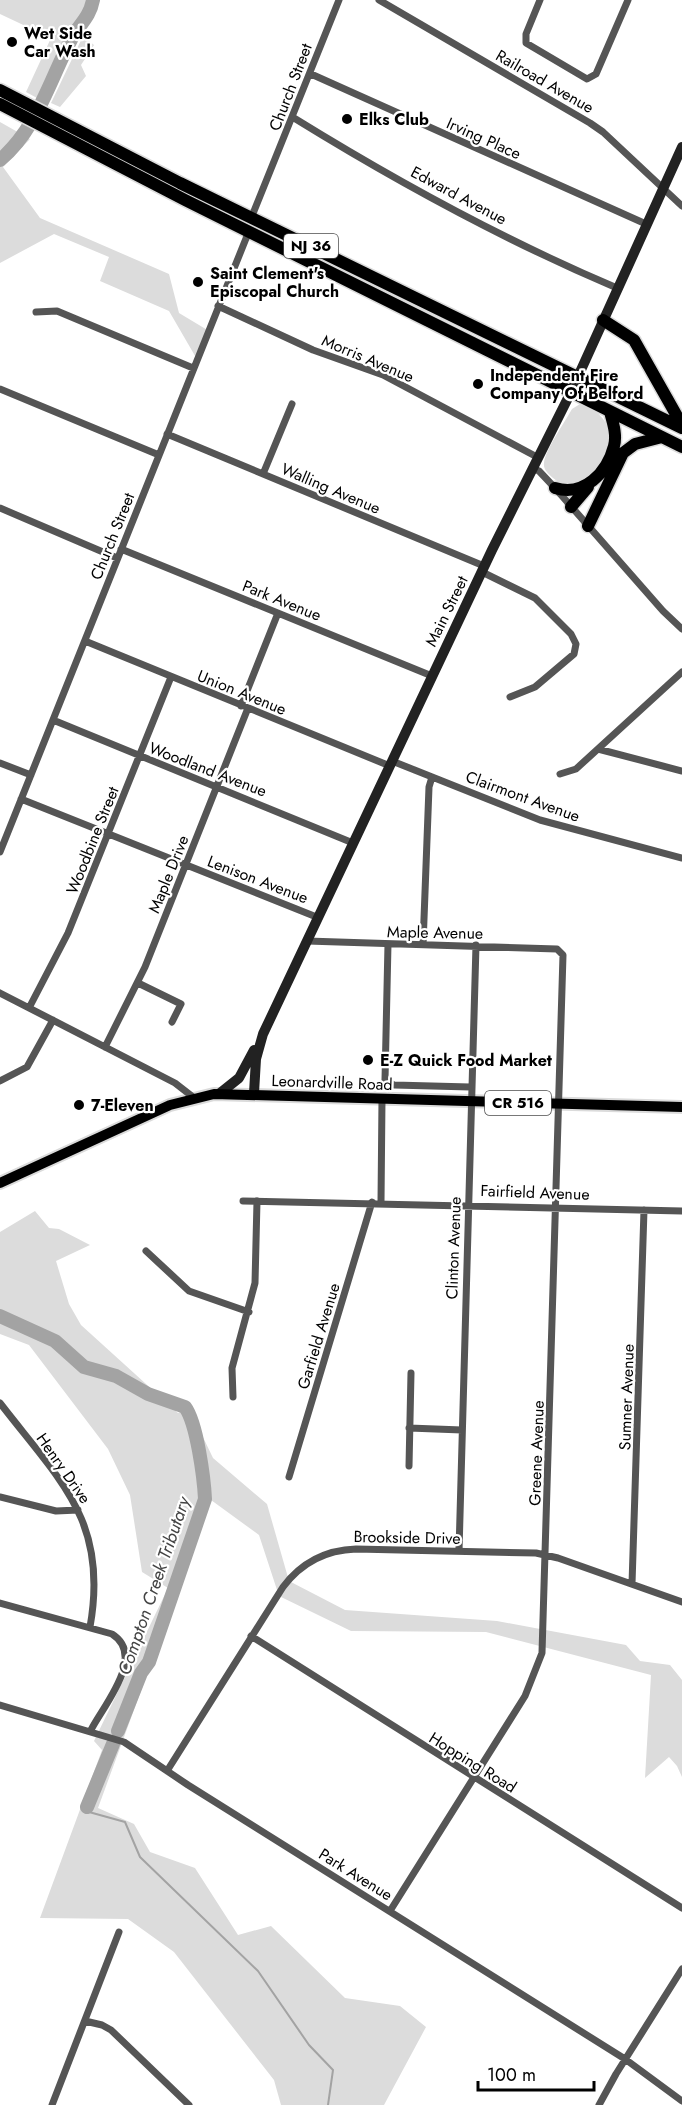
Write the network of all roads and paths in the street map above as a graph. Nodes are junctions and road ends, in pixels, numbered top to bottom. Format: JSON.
{"nodes":[{"id":1,"x":339,"y":0,"type":"edge"},
{"id":2,"x":379,"y":0,"type":"edge"},
{"id":3,"x":540,"y":0,"type":"edge"},
{"id":4,"x":628,"y":0,"type":"edge"},
{"id":5,"x":311,"y":74,"type":"junction"},
{"id":6,"x":0,"y":90,"type":"edge"},
{"id":7,"x":0,"y":104,"type":"edge"},
{"id":8,"x":294,"y":118,"type":"junction"},
{"id":9,"x":682,"y":147,"type":"edge"},
{"id":10,"x":663,"y":189,"type":"junction"},
{"id":11,"x":682,"y":206,"type":"edge"},
{"id":12,"x":252,"y":216,"type":"junction"},
{"id":13,"x":646,"y":224,"type":"junction"},
{"id":14,"x":249,"y":231,"type":"junction"},
{"id":15,"x":617,"y":288,"type":"junction"},
{"id":16,"x":218,"y":306,"type":"junction"},
{"id":17,"x":36,"y":312,"type":"dead end"},
{"id":18,"x":603,"y":320,"type":"junction"},
{"id":19,"x":193,"y":368,"type":"junction"},
{"id":20,"x":577,"y":377,"type":"junction"},
{"id":21,"x":0,"y":389,"type":"edge"},
{"id":22,"x":571,"y":392,"type":"junction"},
{"id":23,"x":292,"y":404,"type":"dead end"},
{"id":24,"x":610,"y":412,"type":"junction"},
{"id":25,"x":682,"y":427,"type":"edge"},
{"id":26,"x":167,"y":434,"type":"junction"},
{"id":27,"x":662,"y":436,"type":"junction"},
{"id":28,"x":682,"y":447,"type":"edge"},
{"id":29,"x":159,"y":455,"type":"junction"},
{"id":30,"x":537,"y":457,"type":"junction"},
{"id":31,"x":532,"y":468,"type":"junction"},
{"id":32,"x":263,"y":474,"type":"junction"},
{"id":33,"x":589,"y":486,"type":"junction"},
{"id":34,"x":555,"y":488,"type":"junction"},
{"id":35,"x":571,"y":507,"type":"junction"},
{"id":36,"x":0,"y":508,"type":"edge"},
{"id":37,"x":588,"y":526,"type":"junction"},
{"id":38,"x":121,"y":549,"type":"junction"},
{"id":39,"x":117,"y":558,"type":"junction"},
{"id":40,"x":483,"y":569,"type":"junction"},
{"id":41,"x":278,"y":613,"type":"junction"},
{"id":42,"x":682,"y":629,"type":"edge"},
{"id":43,"x":85,"y":641,"type":"junction"},
{"id":44,"x":432,"y":676,"type":"junction"},
{"id":45,"x":680,"y":676,"type":"edge"},
{"id":46,"x":171,"y":677,"type":"junction"},
{"id":47,"x":510,"y":698,"type":"dead end"},
{"id":48,"x":244,"y":707,"type":"junction"},
{"id":49,"x":53,"y":720,"type":"junction"},
{"id":50,"x":598,"y":749,"type":"junction"},
{"id":51,"x":140,"y":757,"type":"junction"},
{"id":52,"x":0,"y":763,"type":"edge"},
{"id":53,"x":391,"y":764,"type":"junction"},
{"id":54,"x":682,"y":771,"type":"edge"},
{"id":55,"x":560,"y":774,"type":"dead end"},
{"id":56,"x":31,"y":775,"type":"junction"},
{"id":57,"x":432,"y":777,"type":"junction"},
{"id":58,"x":217,"y":786,"type":"junction"},
{"id":59,"x":21,"y":799,"type":"junction"},
{"id":60,"x":109,"y":835,"type":"junction"},
{"id":61,"x":353,"y":843,"type":"junction"},
{"id":62,"x":0,"y":852,"type":"edge"},
{"id":63,"x":682,"y":858,"type":"edge"},
{"id":64,"x":186,"y":865,"type":"junction"},
{"id":65,"x":319,"y":918,"type":"junction"},
{"id":66,"x":307,"y":941,"type":"junction"},
{"id":67,"x":388,"y":944,"type":"junction"},
{"id":68,"x":423,"y":945,"type":"junction"},
{"id":69,"x":476,"y":945,"type":"junction"},
{"id":70,"x":562,"y":952,"type":"joint"},
{"id":71,"x":138,"y":982,"type":"junction"},
{"id":72,"x":0,"y":993,"type":"edge"},
{"id":73,"x":29,"y":1008,"type":"junction"},
{"id":74,"x":53,"y":1020,"type":"junction"},
{"id":75,"x":172,"y":1022,"type":"dead end"},
{"id":76,"x":263,"y":1034,"type":"junction"},
{"id":77,"x":105,"y":1047,"type":"junction"},
{"id":78,"x":0,"y":1081,"type":"edge"},
{"id":79,"x":470,"y":1087,"type":"junction"},
{"id":80,"x":254,"y":1093,"type":"junction"},
{"id":81,"x":219,"y":1094,"type":"junction"},
{"id":82,"x":193,"y":1097,"type":"junction"},
{"id":83,"x":382,"y":1099,"type":"junction"},
{"id":84,"x":471,"y":1102,"type":"junction"},
{"id":85,"x":557,"y":1104,"type":"junction"},
{"id":86,"x":682,"y":1107,"type":"edge"},
{"id":87,"x":0,"y":1183,"type":"edge"},
{"id":88,"x":243,"y":1201,"type":"dead end"},
{"id":89,"x":257,"y":1201,"type":"junction"},
{"id":90,"x":372,"y":1202,"type":"junction"},
{"id":91,"x":381,"y":1203,"type":"junction"},
{"id":92,"x":468,"y":1204,"type":"junction"},
{"id":93,"x":556,"y":1206,"type":"junction"},
{"id":94,"x":644,"y":1210,"type":"junction"},
{"id":95,"x":682,"y":1211,"type":"edge"},
{"id":96,"x":146,"y":1251,"type":"dead end"},
{"id":97,"x":249,"y":1312,"type":"junction"},
{"id":98,"x":411,"y":1373,"type":"dead end"},
{"id":99,"x":233,"y":1397,"type":"dead end"},
{"id":100,"x":0,"y":1404,"type":"edge"},
{"id":101,"x":409,"y":1428,"type":"junction"},
{"id":102,"x":462,"y":1430,"type":"junction"},
{"id":103,"x":409,"y":1466,"type":"dead end"},
{"id":104,"x":289,"y":1477,"type":"dead end"},
{"id":105,"x":0,"y":1497,"type":"edge"},
{"id":106,"x":78,"y":1510,"type":"junction"},
{"id":107,"x":459,"y":1551,"type":"junction"},
{"id":108,"x":547,"y":1555,"type":"junction"},
{"id":109,"x":632,"y":1584,"type":"junction"},
{"id":110,"x":682,"y":1602,"type":"edge"},
{"id":111,"x":0,"y":1603,"type":"edge"},
{"id":112,"x":90,"y":1627,"type":"junction"},
{"id":113,"x":251,"y":1636,"type":"junction"},
{"id":114,"x":0,"y":1705,"type":"edge"},
{"id":115,"x":91,"y":1730,"type":"junction"},
{"id":116,"x":167,"y":1771,"type":"junction"},
{"id":117,"x":474,"y":1778,"type":"junction"},
{"id":118,"x":682,"y":1908,"type":"edge"},
{"id":119,"x":390,"y":1911,"type":"junction"},
{"id":120,"x":119,"y":1932,"type":"dead end"},
{"id":121,"x":682,"y":1969,"type":"edge"},
{"id":122,"x":85,"y":2021,"type":"junction"},
{"id":123,"x":625,"y":2059,"type":"junction"},
{"id":124,"x":682,"y":2101,"type":"edge"},
{"id":125,"x":52,"y":2105,"type":"edge"},
{"id":126,"x":189,"y":2105,"type":"edge"},
{"id":127,"x":600,"y":2105,"type":"edge"}],
"edges":[{"from":1,"to":5,"type":"street","name":"Church Street"},
{"from":2,"to":10,"type":"street","name":"Railroad Avenue"},
{"from":3,"to":4,"type":"street"},
{"from":5,"to":8,"type":"street","name":"Church Street"},
{"from":5,"to":13,"type":"street","name":"Irving Place"},
{"from":6,"to":12,"type":"highway","number":"NJ 36"},
{"from":7,"to":14,"type":"highway","number":"NJ 36"},
{"from":8,"to":12,"type":"street","name":"Church Street"},
{"from":8,"to":15,"type":"street","name":"Edward Avenue"},
{"from":9,"to":10,"type":"street","name":"Main Street"},
{"from":10,"to":11,"type":"street","name":"Railroad Avenue"},
{"from":10,"to":13,"type":"street","name":"Main Street"},
{"from":12,"to":20,"type":"highway","number":"NJ 36"},
{"from":13,"to":15,"type":"street","name":"Main Street"},
{"from":14,"to":16,"type":"street","name":"Church Street"},
{"from":14,"to":22,"type":"highway","number":"NJ 36"},
{"from":15,"to":18,"type":"street","name":"Main Street"},
{"from":16,"to":19,"type":"street","name":"Church Street"},
{"from":16,"to":30,"type":"street","name":"Morris Avenue"},
{"from":17,"to":19,"type":"street"},
{"from":18,"to":20,"type":"street","name":"Main Street"},
{"from":18,"to":25,"type":"highway"},
{"from":19,"to":26,"type":"street","name":"Church Street"},
{"from":20,"to":22,"type":"street","name":"Main Street"},
{"from":20,"to":25,"type":"highway","number":"NJ 36"},
{"from":21,"to":29,"type":"street"},
{"from":22,"to":24,"type":"highway","number":"NJ 36"},
{"from":22,"to":30,"type":"street","name":"Main Street"},
{"from":23,"to":32,"type":"street"},
{"from":24,"to":27,"type":"highway","number":"NJ 36"},
{"from":24,"to":33,"type":"highway"},
{"from":26,"to":29,"type":"street","name":"Church Street"},
{"from":26,"to":32,"type":"street","name":"Walling Avenue"},
{"from":27,"to":28,"type":"highway","number":"NJ 36"},
{"from":27,"to":37,"type":"highway"},
{"from":29,"to":38,"type":"street","name":"Church Street"},
{"from":30,"to":31,"type":"street","name":"Main Street"},
{"from":31,"to":34,"type":"street"},
{"from":31,"to":40,"type":"street","name":"Main Street"},
{"from":32,"to":40,"type":"street","name":"Walling Avenue"},
{"from":33,"to":34,"type":"highway"},
{"from":33,"to":35,"type":"highway"},
{"from":34,"to":35,"type":"street"},
{"from":35,"to":37,"type":"street"},
{"from":36,"to":39,"type":"street"},
{"from":37,"to":42,"type":"street"},
{"from":38,"to":39,"type":"street","name":"Church Street"},
{"from":38,"to":41,"type":"street","name":"Park Avenue"},
{"from":39,"to":43,"type":"street","name":"Church Street"},
{"from":40,"to":44,"type":"street","name":"Main Street"},
{"from":40,"to":47,"type":"street","name":"Walling Avenue"},
{"from":41,"to":44,"type":"street","name":"Park Avenue"},
{"from":41,"to":48,"type":"street","name":"Maple Drive"},
{"from":43,"to":46,"type":"street","name":"Union Avenue"},
{"from":43,"to":49,"type":"street","name":"Church Street"},
{"from":44,"to":53,"type":"street","name":"Main Street"},
{"from":45,"to":50,"type":"street"},
{"from":46,"to":48,"type":"street","name":"Union Avenue"},
{"from":46,"to":51,"type":"street","name":"Woodbine Street"},
{"from":48,"to":53,"type":"street","name":"Union Avenue"},
{"from":48,"to":58,"type":"street","name":"Maple Drive"},
{"from":49,"to":51,"type":"street","name":"Woodland Avenue"},
{"from":49,"to":56,"type":"street","name":"Church Street"},
{"from":50,"to":54,"type":"street"},
{"from":50,"to":55,"type":"street"},
{"from":51,"to":58,"type":"street","name":"Woodland Avenue"},
{"from":51,"to":60,"type":"street","name":"Woodbine Street"},
{"from":52,"to":56,"type":"street"},
{"from":53,"to":57,"type":"street","name":"Clairmont Avenue"},
{"from":53,"to":61,"type":"street","name":"Main Street"},
{"from":56,"to":59,"type":"street","name":"Church Street"},
{"from":57,"to":63,"type":"street","name":"Clairmont Avenue"},
{"from":57,"to":68,"type":"street"},
{"from":58,"to":61,"type":"street","name":"Woodland Avenue"},
{"from":58,"to":64,"type":"street","name":"Maple Drive"},
{"from":59,"to":60,"type":"street","name":"Lenison Avenue"},
{"from":59,"to":62,"type":"street","name":"Church Street"},
{"from":60,"to":64,"type":"street","name":"Lenison Avenue"},
{"from":60,"to":73,"type":"street","name":"Woodbine Street"},
{"from":61,"to":65,"type":"street","name":"Main Street"},
{"from":64,"to":65,"type":"street","name":"Lenison Avenue"},
{"from":64,"to":71,"type":"street","name":"Maple Drive"},
{"from":65,"to":66,"type":"street","name":"Main Street"},
{"from":66,"to":67,"type":"street","name":"Maple Avenue"},
{"from":66,"to":76,"type":"street","name":"Main Street"},
{"from":67,"to":68,"type":"street","name":"Maple Avenue"},
{"from":67,"to":79,"type":"street"},
{"from":68,"to":69,"type":"street","name":"Maple Avenue"},
{"from":69,"to":70,"type":"street","name":"Maple Avenue"},
{"from":69,"to":79,"type":"street","name":"Clinton Avenue"},
{"from":70,"to":85,"type":"street","name":"Greene Avenue"},
{"from":71,"to":75,"type":"street"},
{"from":71,"to":77,"type":"street","name":"Maple Drive"},
{"from":72,"to":73,"type":"street"},
{"from":73,"to":74,"type":"street"},
{"from":74,"to":77,"type":"street"},
{"from":74,"to":78,"type":"street"},
{"from":76,"to":80,"type":"street","name":"Main Street"},
{"from":76,"to":81,"type":"street"},
{"from":77,"to":82,"type":"street"},
{"from":79,"to":84,"type":"street","name":"Clinton Avenue"},
{"from":80,"to":81,"type":"main road","name":"Leonardville Road","number":"CR 516"},
{"from":80,"to":83,"type":"main road","name":"Leonardville Road","number":"CR 516"},
{"from":81,"to":82,"type":"main road","name":"Leonardville Road","number":"CR 516"},
{"from":82,"to":87,"type":"main road","name":"Leonardville Road","number":"CR 516"},
{"from":83,"to":84,"type":"main road","name":"Leonardville Road","number":"CR 516"},
{"from":83,"to":91,"type":"street"},
{"from":84,"to":85,"type":"main road","name":"Leonardville Road","number":"CR 516"},
{"from":84,"to":92,"type":"street","name":"Clinton Avenue"},
{"from":85,"to":86,"type":"main road","name":"Leonardville Road","number":"CR 516"},
{"from":85,"to":93,"type":"street","name":"Greene Avenue"},
{"from":88,"to":89,"type":"street","name":"Fairfield Avenue"},
{"from":89,"to":90,"type":"street","name":"Fairfield Avenue"},
{"from":89,"to":97,"type":"street"},
{"from":90,"to":91,"type":"street","name":"Fairfield Avenue"},
{"from":90,"to":104,"type":"street","name":"Garfield Avenue"},
{"from":91,"to":92,"type":"street","name":"Fairfield Avenue"},
{"from":92,"to":93,"type":"street","name":"Fairfield Avenue"},
{"from":92,"to":102,"type":"street","name":"Clinton Avenue"},
{"from":93,"to":94,"type":"street","name":"Fairfield Avenue"},
{"from":93,"to":108,"type":"street","name":"Greene Avenue"},
{"from":94,"to":95,"type":"street","name":"Fairfield Avenue"},
{"from":94,"to":109,"type":"street","name":"Sumner Avenue"},
{"from":96,"to":97,"type":"street"},
{"from":97,"to":99,"type":"street"},
{"from":98,"to":101,"type":"street"},
{"from":100,"to":106,"type":"street","name":"Henry Drive"},
{"from":101,"to":102,"type":"street"},
{"from":101,"to":103,"type":"street"},
{"from":102,"to":107,"type":"street","name":"Clinton Avenue"},
{"from":105,"to":106,"type":"street"},
{"from":106,"to":112,"type":"street","name":"Henry Drive"},
{"from":107,"to":108,"type":"street","name":"Brookside Drive"},
{"from":107,"to":113,"type":"street","name":"Brookside Drive"},
{"from":108,"to":109,"type":"street","name":"Brookside Drive"},
{"from":108,"to":117,"type":"street","name":"Greene Avenue"},
{"from":109,"to":110,"type":"street","name":"Brookside Drive"},
{"from":111,"to":112,"type":"street"},
{"from":112,"to":115,"type":"street"},
{"from":113,"to":116,"type":"street","name":"Brookside Drive"},
{"from":113,"to":117,"type":"street","name":"Hopping Road"},
{"from":114,"to":115,"type":"street","name":"Park Avenue"},
{"from":115,"to":116,"type":"street","name":"Park Avenue"},
{"from":116,"to":119,"type":"street","name":"Park Avenue"},
{"from":117,"to":118,"type":"street","name":"Hopping Road"},
{"from":117,"to":119,"type":"street","name":"Greene Avenue"},
{"from":119,"to":123,"type":"street","name":"Park Avenue"},
{"from":120,"to":122,"type":"street"},
{"from":121,"to":123,"type":"street"},
{"from":122,"to":125,"type":"street"},
{"from":122,"to":126,"type":"street"},
{"from":123,"to":124,"type":"street","name":"Park Avenue"},
{"from":123,"to":127,"type":"street"}]}
